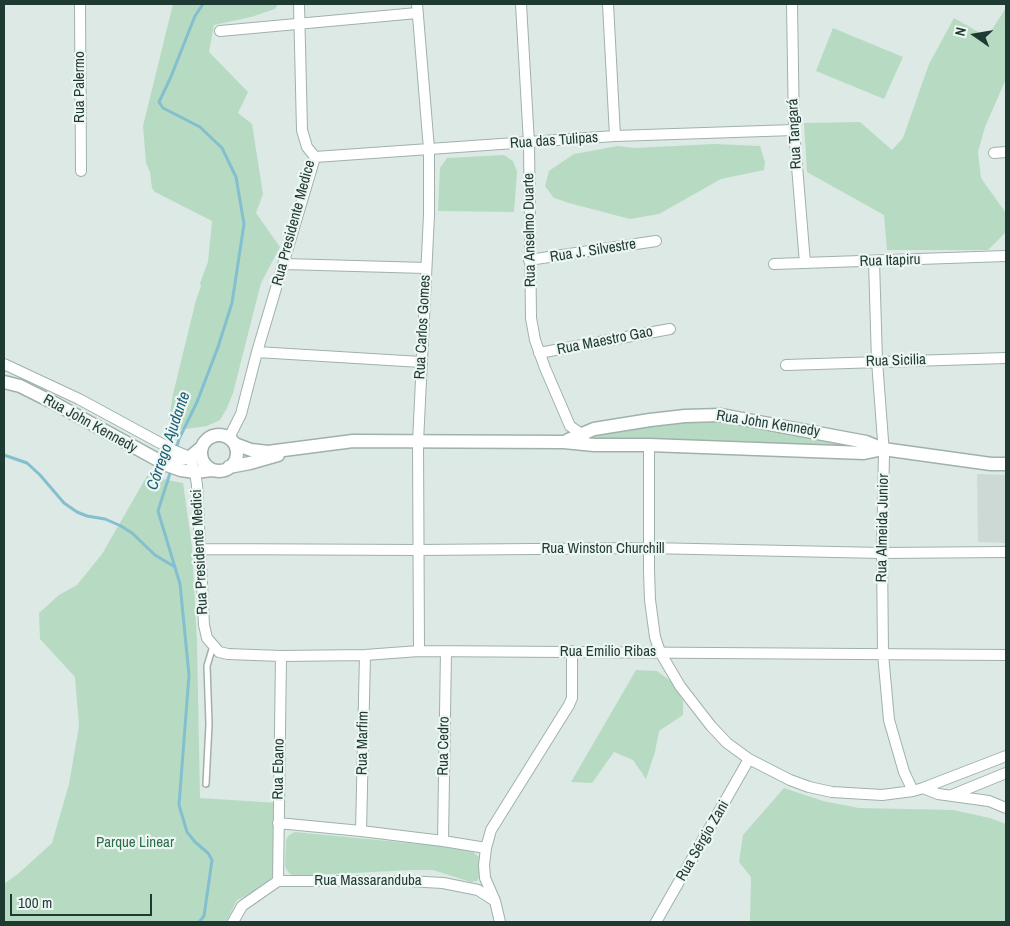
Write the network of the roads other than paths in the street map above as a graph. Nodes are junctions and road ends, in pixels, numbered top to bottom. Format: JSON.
{"nodes":[{"id":1,"x":80,"y":4,"type":"edge"},
{"id":2,"x":299,"y":4,"type":"edge"},
{"id":3,"x":521,"y":4,"type":"edge"},
{"id":4,"x":608,"y":4,"type":"edge"},
{"id":5,"x":792,"y":4,"type":"edge"},
{"id":6,"x":417,"y":8,"type":"edge"},
{"id":7,"x":299,"y":23,"type":"junction"},
{"id":8,"x":220,"y":31,"type":"dead end"},
{"id":9,"x":794,"y":130,"type":"junction"},
{"id":10,"x":615,"y":136,"type":"junction"},
{"id":11,"x":529,"y":142,"type":"junction"},
{"id":12,"x":429,"y":149,"type":"junction"},
{"id":13,"x":1006,"y":152,"type":"edge"},
{"id":14,"x":994,"y":153,"type":"dead end"},
{"id":15,"x":316,"y":157,"type":"junction"},
{"id":16,"x":81,"y":171,"type":"dead end"},
{"id":17,"x":656,"y":241,"type":"dead end"},
{"id":18,"x":1006,"y":256,"type":"edge"},
{"id":19,"x":529,"y":260,"type":"junction"},
{"id":20,"x":874,"y":262,"type":"junction"},
{"id":21,"x":805,"y":263,"type":"junction"},
{"id":22,"x":284,"y":264,"type":"junction"},
{"id":23,"x":774,"y":264,"type":"dead end"},
{"id":24,"x":426,"y":268,"type":"junction"},
{"id":25,"x":670,"y":329,"type":"dead end"},
{"id":26,"x":257,"y":352,"type":"junction"},
{"id":27,"x":539,"y":353,"type":"junction"},
{"id":28,"x":1006,"y":358,"type":"edge"},
{"id":29,"x":877,"y":361,"type":"junction"},
{"id":30,"x":421,"y":362,"type":"junction"},
{"id":31,"x":4,"y":364,"type":"edge"},
{"id":32,"x":786,"y":365,"type":"dead end"},
{"id":33,"x":4,"y":382,"type":"edge"},
{"id":34,"x":584,"y":439,"type":"junction"},
{"id":35,"x":154,"y":440,"type":"junction"},
{"id":36,"x":232,"y":441,"type":"junction"},
{"id":37,"x":418,"y":442,"type":"junction"},
{"id":38,"x":649,"y":445,"type":"junction"},
{"id":39,"x":202,"y":447,"type":"junction"},
{"id":40,"x":883,"y":449,"type":"junction"},
{"id":41,"x":290,"y":450,"type":"junction"},
{"id":42,"x":184,"y":462,"type":"junction"},
{"id":43,"x":165,"y":463,"type":"junction"},
{"id":44,"x":1006,"y":464,"type":"edge"},
{"id":45,"x":229,"y":467,"type":"junction"},
{"id":46,"x":212,"y":470,"type":"junction"},
{"id":47,"x":195,"y":472,"type":"junction"},
{"id":48,"x":648,"y":548,"type":"junction"},
{"id":49,"x":200,"y":549,"type":"junction"},
{"id":50,"x":419,"y":550,"type":"junction"},
{"id":51,"x":1006,"y":552,"type":"edge"},
{"id":52,"x":882,"y":553,"type":"junction"},
{"id":53,"x":213,"y":646,"type":"junction"},
{"id":54,"x":419,"y":651,"type":"junction"},
{"id":55,"x":572,"y":651,"type":"junction"},
{"id":56,"x":446,"y":652,"type":"junction"},
{"id":57,"x":660,"y":652,"type":"junction"},
{"id":58,"x":883,"y":654,"type":"junction"},
{"id":59,"x":365,"y":655,"type":"junction"},
{"id":60,"x":1006,"y":655,"type":"edge"},
{"id":61,"x":281,"y":656,"type":"junction"},
{"id":62,"x":1006,"y":756,"type":"edge"},
{"id":63,"x":750,"y":759,"type":"junction"},
{"id":64,"x":1006,"y":773,"type":"edge"},
{"id":65,"x":206,"y":784,"type":"dead end"},
{"id":66,"x":918,"y":790,"type":"junction"},
{"id":67,"x":951,"y":795,"type":"junction"},
{"id":68,"x":1006,"y":808,"type":"edge"},
{"id":69,"x":278,"y":823,"type":"junction"},
{"id":70,"x":361,"y":831,"type":"junction"},
{"id":71,"x":443,"y":840,"type":"junction"},
{"id":72,"x":486,"y":848,"type":"junction"},
{"id":73,"x":278,"y":881,"type":"junction"},
{"id":74,"x":495,"y":901,"type":"junction"},
{"id":75,"x":233,"y":922,"type":"edge"},
{"id":76,"x":500,"y":922,"type":"edge"},
{"id":77,"x":656,"y":922,"type":"edge"}],
"edges":[{"from":1,"to":16,"type":"street","name":"Rua Palermo"},
{"from":2,"to":7,"type":"street","name":"Rua Presidente Medice"},
{"from":3,"to":11,"type":"street","name":"Rua Anselmo Duarte"},
{"from":4,"to":10,"type":"street"},
{"from":5,"to":9,"type":"street","name":"Rua Tangará"},
{"from":6,"to":7,"type":"street"},
{"from":6,"to":12,"type":"street","name":"Rua Carlos Gomes"},
{"from":7,"to":8,"type":"street"},
{"from":7,"to":15,"type":"street","name":"Rua Presidente Medice"},
{"from":9,"to":10,"type":"street","name":"Rua das Tulipas"},
{"from":9,"to":21,"type":"street","name":"Rua Tangará"},
{"from":10,"to":11,"type":"street","name":"Rua das Tulipas"},
{"from":11,"to":12,"type":"street","name":"Rua das Tulipas"},
{"from":11,"to":19,"type":"street","name":"Rua Anselmo Duarte"},
{"from":12,"to":15,"type":"street","name":"Rua das Tulipas"},
{"from":12,"to":24,"type":"street","name":"Rua Carlos Gomes"},
{"from":13,"to":14,"type":"street"},
{"from":15,"to":22,"type":"street","name":"Rua Presidente Medice"},
{"from":17,"to":19,"type":"street","name":"Rua J. Silvestre"},
{"from":18,"to":20,"type":"street","name":"Rua Itapiru"},
{"from":19,"to":27,"type":"street","name":"Rua Anselmo Duarte"},
{"from":20,"to":21,"type":"street","name":"Rua Itapiru"},
{"from":20,"to":29,"type":"street","name":"Rua Almeida Junior"},
{"from":21,"to":23,"type":"street","name":"Rua Itapiru"},
{"from":22,"to":24,"type":"street"},
{"from":22,"to":26,"type":"street","name":"Rua Presidente Medice"},
{"from":24,"to":30,"type":"street","name":"Rua Carlos Gomes"},
{"from":25,"to":27,"type":"street","name":"Rua Maestro Gao"},
{"from":26,"to":30,"type":"street"},
{"from":26,"to":36,"type":"street","name":"Rua Presidente Medice"},
{"from":27,"to":34,"type":"street","name":"Rua Anselmo Duarte"},
{"from":28,"to":29,"type":"street","name":"Rua Sicilia"},
{"from":29,"to":32,"type":"street","name":"Rua Sicilia"},
{"from":29,"to":40,"type":"street","name":"Rua Almeida Junior"},
{"from":30,"to":37,"type":"street","name":"Rua Carlos Gomes"},
{"from":31,"to":35,"type":"street"},
{"from":33,"to":43,"type":"street","name":"Rua John Kennedy"},
{"from":34,"to":37,"type":"street","name":"Rua John Kennedy"},
{"from":34,"to":38,"type":"street","name":"Rua John Kennedy"},
{"from":34,"to":40,"type":"street","name":"Rua John Kennedy"},
{"from":35,"to":42,"type":"street"},
{"from":35,"to":43,"type":"street"},
{"from":36,"to":39,"type":"street"},
{"from":36,"to":41,"type":"street","name":"Rua John Kennedy"},
{"from":36,"to":45,"type":"street"},
{"from":37,"to":41,"type":"street","name":"Rua John Kennedy"},
{"from":37,"to":50,"type":"street","name":"Rua Carlos Gomes"},
{"from":38,"to":40,"type":"street","name":"Rua John Kennedy"},
{"from":38,"to":48,"type":"street"},
{"from":39,"to":42,"type":"street"},
{"from":39,"to":46,"type":"street"},
{"from":40,"to":44,"type":"street","name":"Rua John Kennedy"},
{"from":40,"to":52,"type":"street","name":"Rua Almeida Junior"},
{"from":41,"to":45,"type":"street","name":"Rua John Kennedy"},
{"from":42,"to":43,"type":"street","name":"Rua John Kennedy"},
{"from":42,"to":47,"type":"street","name":"Rua John Kennedy"},
{"from":45,"to":46,"type":"street"},
{"from":46,"to":47,"type":"street","name":"Rua John Kennedy"},
{"from":47,"to":49,"type":"street","name":"Rua Presidente Medici"},
{"from":48,"to":50,"type":"street","name":"Rua Winston Churchill"},
{"from":48,"to":52,"type":"street","name":"Rua Winston Churchill"},
{"from":48,"to":57,"type":"street"},
{"from":49,"to":50,"type":"street","name":"Rua Winston Churchill"},
{"from":49,"to":53,"type":"street","name":"Rua Presidente Medici"},
{"from":50,"to":54,"type":"street","name":"Rua Carlos Gomes"},
{"from":51,"to":52,"type":"street","name":"Rua Winston Churchill"},
{"from":52,"to":58,"type":"street","name":"Rua Almeida Junior"},
{"from":53,"to":61,"type":"street","name":"Rua Emilio Ribas"},
{"from":53,"to":65,"type":"lane"},
{"from":54,"to":56,"type":"street","name":"Rua Emilio Ribas"},
{"from":54,"to":59,"type":"street","name":"Rua Emilio Ribas"},
{"from":55,"to":56,"type":"street","name":"Rua Emilio Ribas"},
{"from":55,"to":57,"type":"street","name":"Rua Emilio Ribas"},
{"from":55,"to":72,"type":"street"},
{"from":56,"to":71,"type":"street","name":"Rua Cedro"},
{"from":57,"to":58,"type":"street","name":"Rua Emilio Ribas"},
{"from":57,"to":63,"type":"street"},
{"from":58,"to":60,"type":"street","name":"Rua Emilio Ribas"},
{"from":58,"to":66,"type":"street","name":"Rua Almeida Junior"},
{"from":59,"to":61,"type":"street","name":"Rua Emilio Ribas"},
{"from":59,"to":70,"type":"street","name":"Rua Marfim"},
{"from":61,"to":69,"type":"street","name":"Rua Ebano"},
{"from":62,"to":66,"type":"street"},
{"from":63,"to":66,"type":"street"},
{"from":63,"to":77,"type":"street","name":"Rua Sérgio Zani"},
{"from":64,"to":67,"type":"street"},
{"from":66,"to":67,"type":"street"},
{"from":67,"to":68,"type":"street"},
{"from":69,"to":70,"type":"street"},
{"from":69,"to":73,"type":"street","name":"Rua Ebano"},
{"from":70,"to":71,"type":"street"},
{"from":71,"to":72,"type":"street"},
{"from":72,"to":74,"type":"street"},
{"from":73,"to":74,"type":"street","name":"Rua Massaranduba"},
{"from":73,"to":75,"type":"street"},
{"from":74,"to":76,"type":"street"}]}
